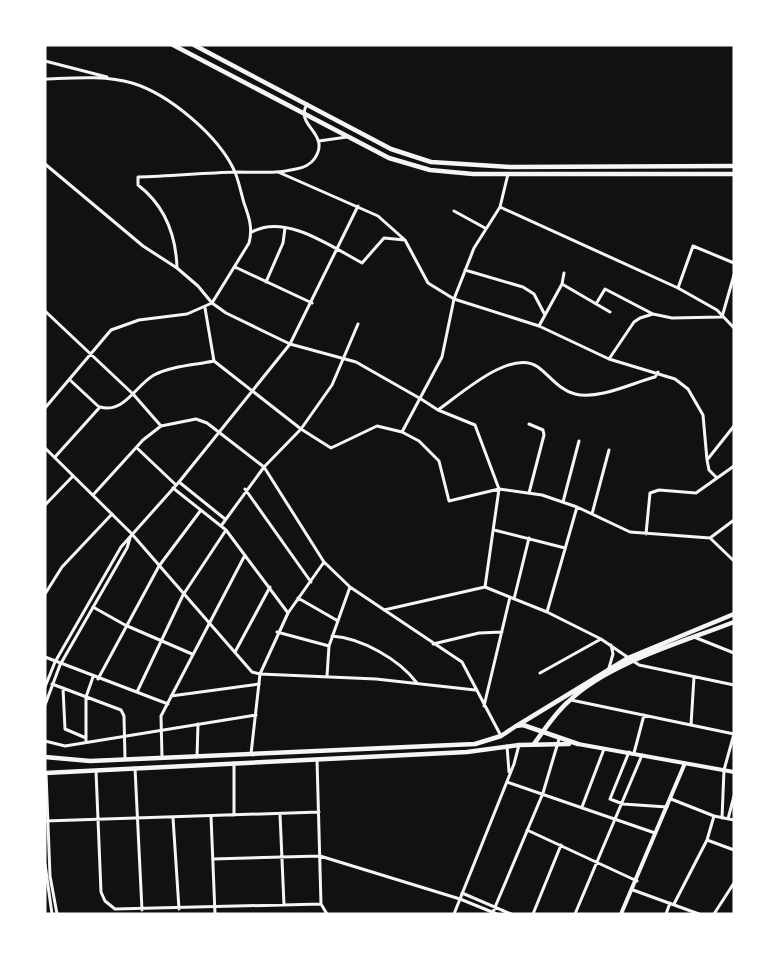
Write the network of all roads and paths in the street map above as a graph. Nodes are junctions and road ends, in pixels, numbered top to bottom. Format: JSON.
{"nodes":[{"id":1,"x":173,"y":45,"type":"edge"},
{"id":2,"x":194,"y":45,"type":"edge"},
{"id":3,"x":45,"y":60,"type":"edge"},
{"id":4,"x":111,"y":78,"type":"junction"},
{"id":5,"x":45,"y":79,"type":"edge"},
{"id":6,"x":308,"y":105,"type":"junction"},
{"id":7,"x":303,"y":112,"type":"junction"},
{"id":8,"x":348,"y":137,"type":"junction"},
{"id":9,"x":319,"y":141,"type":"junction"},
{"id":10,"x":45,"y":164,"type":"edge"},
{"id":11,"x":734,"y":166,"type":"edge"},
{"id":12,"x":235,"y":172,"type":"junction"},
{"id":13,"x":278,"y":172,"type":"junction"},
{"id":14,"x":508,"y":174,"type":"junction"},
{"id":15,"x":734,"y":174,"type":"edge"},
{"id":16,"x":358,"y":206,"type":"junction"},
{"id":17,"x":500,"y":207,"type":"junction"},
{"id":18,"x":454,"y":212,"type":"dead end"},
{"id":19,"x":285,"y":228,"type":"junction"},
{"id":20,"x":485,"y":228,"type":"junction"},
{"id":21,"x":252,"y":232,"type":"junction"},
{"id":22,"x":405,"y":240,"type":"junction"},
{"id":23,"x":338,"y":250,"type":"junction"},
{"id":24,"x":734,"y":263,"type":"edge"},
{"id":25,"x":235,"y":267,"type":"junction"},
{"id":26,"x":177,"y":268,"type":"junction"},
{"id":27,"x":465,"y":270,"type":"junction"},
{"id":28,"x":564,"y":273,"type":"dead end"},
{"id":29,"x":734,"y":275,"type":"edge"},
{"id":30,"x":266,"y":282,"type":"junction"},
{"id":31,"x":562,"y":284,"type":"junction"},
{"id":32,"x":678,"y":288,"type":"junction"},
{"id":33,"x":454,"y":299,"type":"junction"},
{"id":34,"x":212,"y":303,"type":"junction"},
{"id":35,"x":312,"y":303,"type":"junction"},
{"id":36,"x":596,"y":304,"type":"junction"},
{"id":37,"x":205,"y":308,"type":"junction"},
{"id":38,"x":45,"y":311,"type":"edge"},
{"id":39,"x":610,"y":312,"type":"dead end"},
{"id":40,"x":653,"y":314,"type":"junction"},
{"id":41,"x":49,"y":315,"type":"junction"},
{"id":42,"x":544,"y":315,"type":"junction"},
{"id":43,"x":722,"y":316,"type":"junction"},
{"id":44,"x":45,"y":319,"type":"edge"},
{"id":45,"x":358,"y":324,"type":"dead end"},
{"id":46,"x":539,"y":326,"type":"junction"},
{"id":47,"x":734,"y":328,"type":"edge"},
{"id":48,"x":290,"y":344,"type":"junction"},
{"id":49,"x":90,"y":353,"type":"junction"},
{"id":50,"x":343,"y":357,"type":"junction"},
{"id":51,"x":609,"y":359,"type":"junction"},
{"id":52,"x":214,"y":361,"type":"junction"},
{"id":53,"x":658,"y":372,"type":"junction"},
{"id":54,"x":70,"y":380,"type":"junction"},
{"id":55,"x":253,"y":391,"type":"junction"},
{"id":56,"x":134,"y":394,"type":"junction"},
{"id":57,"x":421,"y":399,"type":"junction"},
{"id":58,"x":100,"y":407,"type":"junction"},
{"id":59,"x":45,"y":408,"type":"edge"},
{"id":60,"x":438,"y":410,"type":"junction"},
{"id":61,"x":529,"y":424,"type":"dead end"},
{"id":62,"x":161,"y":426,"type":"junction"},
{"id":63,"x":734,"y":426,"type":"edge"},
{"id":64,"x":302,"y":429,"type":"junction"},
{"id":65,"x":402,"y":432,"type":"junction"},
{"id":66,"x":220,"y":433,"type":"junction"},
{"id":67,"x":579,"y":441,"type":"dead end"},
{"id":68,"x":45,"y":448,"type":"edge"},
{"id":69,"x":138,"y":449,"type":"junction"},
{"id":70,"x":609,"y":450,"type":"dead end"},
{"id":71,"x":55,"y":458,"type":"junction"},
{"id":72,"x":707,"y":460,"type":"junction"},
{"id":73,"x":734,"y":466,"type":"edge"},
{"id":74,"x":264,"y":467,"type":"junction"},
{"id":75,"x":73,"y":476,"type":"junction"},
{"id":76,"x":717,"y":478,"type":"junction"},
{"id":77,"x":176,"y":485,"type":"junction"},
{"id":78,"x":245,"y":489,"type":"junction"},
{"id":79,"x":499,"y":489,"type":"junction"},
{"id":80,"x":529,"y":494,"type":"junction"},
{"id":81,"x":93,"y":495,"type":"junction"},
{"id":82,"x":563,"y":502,"type":"junction"},
{"id":83,"x":45,"y":505,"type":"edge"},
{"id":84,"x":577,"y":507,"type":"junction"},
{"id":85,"x":201,"y":510,"type":"junction"},
{"id":86,"x":112,"y":514,"type":"junction"},
{"id":87,"x":592,"y":514,"type":"junction"},
{"id":88,"x":225,"y":519,"type":"junction"},
{"id":89,"x":734,"y":520,"type":"edge"},
{"id":90,"x":221,"y":526,"type":"junction"},
{"id":91,"x":226,"y":530,"type":"junction"},
{"id":92,"x":494,"y":530,"type":"junction"},
{"id":93,"x":131,"y":533,"type":"junction"},
{"id":94,"x":646,"y":534,"type":"junction"},
{"id":95,"x":529,"y":538,"type":"junction"},
{"id":96,"x":710,"y":538,"type":"junction"},
{"id":97,"x":565,"y":548,"type":"junction"},
{"id":98,"x":245,"y":555,"type":"junction"},
{"id":99,"x":734,"y":561,"type":"edge"},
{"id":100,"x":324,"y":562,"type":"junction"},
{"id":101,"x":159,"y":566,"type":"junction"},
{"id":102,"x":311,"y":582,"type":"junction"},
{"id":103,"x":270,"y":586,"type":"junction"},
{"id":104,"x":350,"y":586,"type":"junction"},
{"id":105,"x":485,"y":587,"type":"junction"},
{"id":106,"x":46,"y":590,"type":"edge"},
{"id":107,"x":183,"y":595,"type":"junction"},
{"id":108,"x":298,"y":598,"type":"junction"},
{"id":109,"x":512,"y":598,"type":"junction"},
{"id":110,"x":93,"y":607,"type":"junction"},
{"id":111,"x":384,"y":610,"type":"junction"},
{"id":112,"x":547,"y":612,"type":"junction"},
{"id":113,"x":288,"y":614,"type":"junction"},
{"id":114,"x":734,"y":614,"type":"edge"},
{"id":115,"x":338,"y":621,"type":"junction"},
{"id":116,"x":209,"y":622,"type":"junction"},
{"id":117,"x":734,"y":622,"type":"edge"},
{"id":118,"x":125,"y":625,"type":"junction"},
{"id":119,"x":502,"y":632,"type":"junction"},
{"id":120,"x":277,"y":633,"type":"junction"},
{"id":121,"x":332,"y":636,"type":"junction"},
{"id":122,"x":694,"y":638,"type":"junction"},
{"id":123,"x":601,"y":639,"type":"junction"},
{"id":124,"x":160,"y":640,"type":"junction"},
{"id":125,"x":433,"y":644,"type":"junction"},
{"id":126,"x":610,"y":644,"type":"junction"},
{"id":127,"x":329,"y":646,"type":"junction"},
{"id":128,"x":235,"y":652,"type":"junction"},
{"id":129,"x":734,"y":653,"type":"edge"},
{"id":130,"x":192,"y":654,"type":"junction"},
{"id":131,"x":45,"y":657,"type":"edge"},
{"id":132,"x":629,"y":660,"type":"junction"},
{"id":133,"x":55,"y":662,"type":"junction"},
{"id":134,"x":60,"y":665,"type":"junction"},
{"id":135,"x":609,"y":668,"type":"junction"},
{"id":136,"x":540,"y":673,"type":"dead end"},
{"id":137,"x":260,"y":674,"type":"junction"},
{"id":138,"x":327,"y":676,"type":"junction"},
{"id":139,"x":93,"y":677,"type":"junction"},
{"id":140,"x":694,"y":677,"type":"junction"},
{"id":141,"x":98,"y":679,"type":"junction"},
{"id":142,"x":52,"y":684,"type":"junction"},
{"id":143,"x":259,"y":684,"type":"junction"},
{"id":144,"x":418,"y":684,"type":"junction"},
{"id":145,"x":734,"y":685,"type":"edge"},
{"id":146,"x":45,"y":687,"type":"edge"},
{"id":147,"x":63,"y":688,"type":"junction"},
{"id":148,"x":475,"y":690,"type":"junction"},
{"id":149,"x":136,"y":692,"type":"junction"},
{"id":150,"x":171,"y":696,"type":"junction"},
{"id":151,"x":86,"y":697,"type":"junction"},
{"id":152,"x":564,"y":697,"type":"junction"},
{"id":153,"x":570,"y":700,"type":"junction"},
{"id":154,"x":168,"y":704,"type":"junction"},
{"id":155,"x":45,"y":705,"type":"edge"},
{"id":156,"x":484,"y":708,"type":"junction"},
{"id":157,"x":256,"y":715,"type":"junction"},
{"id":158,"x":644,"y":715,"type":"junction"},
{"id":159,"x":198,"y":724,"type":"junction"},
{"id":160,"x":691,"y":725,"type":"junction"},
{"id":161,"x":516,"y":726,"type":"junction"},
{"id":162,"x":161,"y":729,"type":"junction"},
{"id":163,"x":543,"y":731,"type":"junction"},
{"id":164,"x":734,"y":734,"type":"edge"},
{"id":165,"x":125,"y":735,"type":"junction"},
{"id":166,"x":501,"y":736,"type":"junction"},
{"id":167,"x":86,"y":740,"type":"junction"},
{"id":168,"x":45,"y":741,"type":"edge"},
{"id":169,"x":559,"y":742,"type":"junction"},
{"id":170,"x":534,"y":744,"type":"junction"},
{"id":171,"x":578,"y":744,"type":"joint"},
{"id":172,"x":519,"y":745,"type":"junction"},
{"id":173,"x":507,"y":746,"type":"junction"},
{"id":174,"x":605,"y":747,"type":"junction"},
{"id":175,"x":632,"y":752,"type":"junction"},
{"id":176,"x":642,"y":754,"type":"junction"},
{"id":177,"x":251,"y":755,"type":"junction"},
{"id":178,"x":45,"y":757,"type":"edge"},
{"id":179,"x":197,"y":757,"type":"junction"},
{"id":180,"x":162,"y":758,"type":"junction"},
{"id":181,"x":317,"y":759,"type":"junction"},
{"id":182,"x":125,"y":760,"type":"junction"},
{"id":183,"x":234,"y":763,"type":"junction"},
{"id":184,"x":685,"y":763,"type":"junction"},
{"id":185,"x":135,"y":766,"type":"junction"},
{"id":186,"x":96,"y":769,"type":"junction"},
{"id":187,"x":724,"y":770,"type":"junction"},
{"id":188,"x":734,"y":771,"type":"edge"},
{"id":189,"x":45,"y":772,"type":"edge"},
{"id":190,"x":509,"y":774,"type":"junction"},
{"id":191,"x":507,"y":782,"type":"junction"},
{"id":192,"x":543,"y":793,"type":"junction"},
{"id":193,"x":734,"y":796,"type":"edge"},
{"id":194,"x":671,"y":799,"type":"junction"},
{"id":195,"x":623,"y":804,"type":"junction"},
{"id":196,"x":582,"y":807,"type":"junction"},
{"id":197,"x":668,"y":807,"type":"junction"},
{"id":198,"x":319,"y":812,"type":"junction"},
{"id":199,"x":280,"y":814,"type":"junction"},
{"id":200,"x":234,"y":815,"type":"junction"},
{"id":201,"x":211,"y":816,"type":"junction"},
{"id":202,"x":714,"y":816,"type":"junction"},
{"id":203,"x":173,"y":818,"type":"junction"},
{"id":204,"x":722,"y":818,"type":"junction"},
{"id":205,"x":138,"y":819,"type":"junction"},
{"id":206,"x":616,"y":819,"type":"junction"},
{"id":207,"x":728,"y":819,"type":"junction"},
{"id":208,"x":734,"y":820,"type":"edge"},
{"id":209,"x":46,"y":821,"type":"edge"},
{"id":210,"x":97,"y":821,"type":"junction"},
{"id":211,"x":527,"y":830,"type":"junction"},
{"id":212,"x":656,"y":833,"type":"junction"},
{"id":213,"x":707,"y":840,"type":"junction"},
{"id":214,"x":561,"y":845,"type":"junction"},
{"id":215,"x":734,"y":850,"type":"edge"},
{"id":216,"x":320,"y":856,"type":"junction"},
{"id":217,"x":282,"y":858,"type":"junction"},
{"id":218,"x":213,"y":859,"type":"junction"},
{"id":219,"x":598,"y":862,"type":"junction"},
{"id":220,"x":45,"y":864,"type":"edge"},
{"id":221,"x":637,"y":881,"type":"junction"},
{"id":222,"x":734,"y":883,"type":"edge"},
{"id":223,"x":633,"y":890,"type":"junction"},
{"id":224,"x":462,"y":893,"type":"junction"},
{"id":225,"x":460,"y":899,"type":"junction"},
{"id":226,"x":672,"y":903,"type":"junction"},
{"id":227,"x":321,"y":904,"type":"junction"},
{"id":228,"x":284,"y":905,"type":"junction"},
{"id":229,"x":215,"y":907,"type":"junction"},
{"id":230,"x":495,"y":907,"type":"junction"},
{"id":231,"x":179,"y":909,"type":"junction"},
{"id":232,"x":123,"y":910,"type":"junction"},
{"id":233,"x":142,"y":910,"type":"junction"},
{"id":234,"x":494,"y":913,"type":"edge"},
{"id":235,"x":55,"y":914,"type":"edge"},
{"id":236,"x":119,"y":914,"type":"edge"},
{"id":237,"x":215,"y":914,"type":"edge"},
{"id":238,"x":327,"y":914,"type":"edge"},
{"id":239,"x":454,"y":914,"type":"edge"},
{"id":240,"x":511,"y":914,"type":"edge"},
{"id":241,"x":533,"y":914,"type":"edge"},
{"id":242,"x":576,"y":914,"type":"edge"},
{"id":243,"x":621,"y":914,"type":"edge"},
{"id":244,"x":666,"y":914,"type":"edge"},
{"id":245,"x":699,"y":914,"type":"edge"},
{"id":246,"x":714,"y":914,"type":"edge"}],
"edges":[{"from":1,"to":7,"type":"main road"},
{"from":2,"to":6,"type":"main road"},
{"from":3,"to":4,"type":"street"},
{"from":4,"to":5,"type":"street"},
{"from":4,"to":12,"type":"street"},
{"from":6,"to":7,"type":"street"},
{"from":6,"to":11,"type":"main road"},
{"from":7,"to":8,"type":"main road"},
{"from":7,"to":9,"type":"street"},
{"from":8,"to":9,"type":"street"},
{"from":8,"to":14,"type":"main road"},
{"from":9,"to":13,"type":"street"},
{"from":10,"to":26,"type":"street"},
{"from":12,"to":13,"type":"street"},
{"from":12,"to":21,"type":"street"},
{"from":12,"to":26,"type":"street"},
{"from":13,"to":16,"type":"street"},
{"from":14,"to":15,"type":"main road"},
{"from":14,"to":17,"type":"street"},
{"from":16,"to":22,"type":"street"},
{"from":16,"to":23,"type":"street"},
{"from":17,"to":20,"type":"street"},
{"from":17,"to":32,"type":"street"},
{"from":18,"to":20,"type":"street"},
{"from":19,"to":21,"type":"street"},
{"from":19,"to":23,"type":"street"},
{"from":19,"to":30,"type":"street"},
{"from":20,"to":27,"type":"street"},
{"from":21,"to":25,"type":"street"},
{"from":22,"to":23,"type":"street"},
{"from":22,"to":33,"type":"street"},
{"from":23,"to":35,"type":"street"},
{"from":24,"to":32,"type":"street"},
{"from":25,"to":30,"type":"street"},
{"from":25,"to":34,"type":"street"},
{"from":26,"to":34,"type":"street"},
{"from":27,"to":33,"type":"street"},
{"from":27,"to":42,"type":"street"},
{"from":28,"to":31,"type":"street"},
{"from":29,"to":43,"type":"street"},
{"from":30,"to":35,"type":"street"},
{"from":31,"to":36,"type":"street"},
{"from":31,"to":42,"type":"street"},
{"from":32,"to":43,"type":"street"},
{"from":33,"to":46,"type":"street"},
{"from":33,"to":57,"type":"street"},
{"from":34,"to":37,"type":"street"},
{"from":34,"to":48,"type":"street"},
{"from":35,"to":48,"type":"street"},
{"from":36,"to":39,"type":"street"},
{"from":36,"to":40,"type":"street"},
{"from":37,"to":49,"type":"street"},
{"from":37,"to":52,"type":"street"},
{"from":38,"to":41,"type":"street"},
{"from":40,"to":43,"type":"street"},
{"from":40,"to":51,"type":"street"},
{"from":41,"to":44,"type":"street"},
{"from":41,"to":49,"type":"street"},
{"from":42,"to":46,"type":"street"},
{"from":43,"to":47,"type":"street"},
{"from":45,"to":50,"type":"street"},
{"from":46,"to":51,"type":"street"},
{"from":48,"to":50,"type":"street"},
{"from":48,"to":55,"type":"street"},
{"from":49,"to":54,"type":"street"},
{"from":49,"to":56,"type":"street"},
{"from":50,"to":57,"type":"street"},
{"from":50,"to":64,"type":"street"},
{"from":51,"to":53,"type":"street"},
{"from":52,"to":55,"type":"street"},
{"from":52,"to":56,"type":"street"},
{"from":53,"to":60,"type":"street"},
{"from":53,"to":72,"type":"street"},
{"from":54,"to":58,"type":"street"},
{"from":54,"to":59,"type":"street"},
{"from":55,"to":64,"type":"street"},
{"from":55,"to":66,"type":"street"},
{"from":56,"to":58,"type":"street"},
{"from":56,"to":62,"type":"street"},
{"from":57,"to":60,"type":"street"},
{"from":57,"to":65,"type":"street"},
{"from":58,"to":71,"type":"street"},
{"from":60,"to":79,"type":"street"},
{"from":61,"to":80,"type":"street"},
{"from":62,"to":66,"type":"street"},
{"from":62,"to":69,"type":"street"},
{"from":63,"to":72,"type":"street"},
{"from":64,"to":65,"type":"street"},
{"from":64,"to":74,"type":"street"},
{"from":65,"to":79,"type":"street"},
{"from":66,"to":74,"type":"street"},
{"from":66,"to":77,"type":"street"},
{"from":67,"to":82,"type":"street"},
{"from":68,"to":71,"type":"street"},
{"from":69,"to":77,"type":"street"},
{"from":69,"to":81,"type":"street"},
{"from":70,"to":87,"type":"street"},
{"from":71,"to":75,"type":"street"},
{"from":72,"to":76,"type":"street"},
{"from":73,"to":76,"type":"street"},
{"from":74,"to":78,"type":"street"},
{"from":74,"to":100,"type":"street"},
{"from":75,"to":81,"type":"street"},
{"from":75,"to":83,"type":"street"},
{"from":76,"to":94,"type":"street"},
{"from":77,"to":85,"type":"street"},
{"from":77,"to":88,"type":"street"},
{"from":77,"to":93,"type":"street"},
{"from":78,"to":88,"type":"street"},
{"from":78,"to":102,"type":"street"},
{"from":79,"to":80,"type":"street"},
{"from":79,"to":92,"type":"street"},
{"from":80,"to":82,"type":"street"},
{"from":81,"to":86,"type":"street"},
{"from":82,"to":84,"type":"street"},
{"from":84,"to":87,"type":"street"},
{"from":84,"to":97,"type":"street"},
{"from":85,"to":90,"type":"street"},
{"from":85,"to":101,"type":"street"},
{"from":86,"to":93,"type":"street"},
{"from":86,"to":106,"type":"street"},
{"from":87,"to":94,"type":"street"},
{"from":88,"to":90,"type":"street"},
{"from":89,"to":96,"type":"street"},
{"from":90,"to":91,"type":"street"},
{"from":91,"to":98,"type":"street"},
{"from":91,"to":107,"type":"street"},
{"from":92,"to":95,"type":"street"},
{"from":92,"to":105,"type":"street"},
{"from":93,"to":101,"type":"street"},
{"from":93,"to":110,"type":"street"},
{"from":93,"to":133,"type":"street"},
{"from":94,"to":96,"type":"street"},
{"from":95,"to":97,"type":"street"},
{"from":95,"to":109,"type":"street"},
{"from":96,"to":99,"type":"street"},
{"from":97,"to":112,"type":"street"},
{"from":98,"to":103,"type":"street"},
{"from":98,"to":116,"type":"street"},
{"from":100,"to":102,"type":"street"},
{"from":100,"to":104,"type":"street"},
{"from":101,"to":107,"type":"street"},
{"from":101,"to":118,"type":"street"},
{"from":102,"to":108,"type":"street"},
{"from":103,"to":113,"type":"street"},
{"from":103,"to":128,"type":"street"},
{"from":104,"to":111,"type":"street"},
{"from":104,"to":115,"type":"street"},
{"from":105,"to":109,"type":"street"},
{"from":105,"to":111,"type":"street"},
{"from":107,"to":116,"type":"street"},
{"from":107,"to":124,"type":"street"},
{"from":108,"to":113,"type":"street"},
{"from":108,"to":115,"type":"street"},
{"from":109,"to":112,"type":"street"},
{"from":109,"to":119,"type":"street"},
{"from":110,"to":118,"type":"street"},
{"from":110,"to":134,"type":"street"},
{"from":111,"to":125,"type":"street"},
{"from":112,"to":123,"type":"street"},
{"from":113,"to":120,"type":"street"},
{"from":114,"to":132,"type":"main road"},
{"from":115,"to":121,"type":"street"},
{"from":116,"to":128,"type":"street"},
{"from":116,"to":130,"type":"street"},
{"from":117,"to":122,"type":"main road"},
{"from":118,"to":124,"type":"street"},
{"from":118,"to":141,"type":"street"},
{"from":119,"to":125,"type":"street"},
{"from":119,"to":156,"type":"street"},
{"from":120,"to":127,"type":"street"},
{"from":120,"to":137,"type":"street"},
{"from":121,"to":127,"type":"street"},
{"from":121,"to":144,"type":"street"},
{"from":122,"to":129,"type":"street"},
{"from":122,"to":132,"type":"main road"},
{"from":123,"to":126,"type":"street"},
{"from":123,"to":136,"type":"street"},
{"from":124,"to":130,"type":"street"},
{"from":124,"to":149,"type":"street"},
{"from":125,"to":148,"type":"street"},
{"from":126,"to":132,"type":"street"},
{"from":126,"to":135,"type":"street"},
{"from":127,"to":138,"type":"street"},
{"from":128,"to":137,"type":"street"},
{"from":130,"to":150,"type":"street"},
{"from":131,"to":133,"type":"street"},
{"from":132,"to":135,"type":"main road"},
{"from":132,"to":140,"type":"street"},
{"from":132,"to":153,"type":"main road"},
{"from":133,"to":134,"type":"street"},
{"from":133,"to":146,"type":"street"},
{"from":134,"to":139,"type":"street"},
{"from":134,"to":142,"type":"street"},
{"from":135,"to":152,"type":"main road"},
{"from":137,"to":138,"type":"street"},
{"from":137,"to":143,"type":"street"},
{"from":138,"to":144,"type":"street"},
{"from":139,"to":141,"type":"street"},
{"from":139,"to":151,"type":"street"},
{"from":140,"to":145,"type":"street"},
{"from":140,"to":160,"type":"street"},
{"from":141,"to":149,"type":"street"},
{"from":142,"to":147,"type":"street"},
{"from":142,"to":155,"type":"street"},
{"from":143,"to":150,"type":"street"},
{"from":143,"to":157,"type":"street"},
{"from":144,"to":148,"type":"street"},
{"from":147,"to":151,"type":"street"},
{"from":147,"to":167,"type":"street"},
{"from":148,"to":156,"type":"street"},
{"from":149,"to":154,"type":"street"},
{"from":150,"to":154,"type":"street"},
{"from":151,"to":165,"type":"street"},
{"from":151,"to":167,"type":"street"},
{"from":152,"to":153,"type":"street"},
{"from":152,"to":161,"type":"main road"},
{"from":153,"to":158,"type":"street"},
{"from":153,"to":163,"type":"main road"},
{"from":154,"to":162,"type":"street"},
{"from":156,"to":166,"type":"street"},
{"from":157,"to":159,"type":"street"},
{"from":157,"to":177,"type":"street"},
{"from":158,"to":160,"type":"street"},
{"from":158,"to":175,"type":"street"},
{"from":159,"to":162,"type":"street"},
{"from":159,"to":179,"type":"street"},
{"from":160,"to":164,"type":"street"},
{"from":161,"to":163,"type":"main road"},
{"from":161,"to":166,"type":"main road"},
{"from":162,"to":165,"type":"street"},
{"from":162,"to":180,"type":"street"},
{"from":163,"to":169,"type":"main road"},
{"from":163,"to":170,"type":"main road"},
{"from":164,"to":187,"type":"street"},
{"from":165,"to":167,"type":"street"},
{"from":165,"to":182,"type":"street"},
{"from":166,"to":173,"type":"main road"},
{"from":166,"to":177,"type":"main road"},
{"from":167,"to":168,"type":"street"},
{"from":169,"to":170,"type":"main road"},
{"from":169,"to":171,"type":"main road"},
{"from":169,"to":192,"type":"street"},
{"from":170,"to":172,"type":"main road"},
{"from":171,"to":174,"type":"main road"},
{"from":172,"to":173,"type":"main road"},
{"from":172,"to":190,"type":"street"},
{"from":173,"to":181,"type":"main road"},
{"from":173,"to":190,"type":"street"},
{"from":174,"to":175,"type":"main road"},
{"from":174,"to":196,"type":"street"},
{"from":175,"to":176,"type":"main road"},
{"from":175,"to":195,"type":"street"},
{"from":176,"to":184,"type":"main road"},
{"from":176,"to":195,"type":"street"},
{"from":177,"to":179,"type":"main road"},
{"from":178,"to":182,"type":"main road"},
{"from":179,"to":180,"type":"main road"},
{"from":180,"to":182,"type":"main road"},
{"from":181,"to":183,"type":"main road"},
{"from":181,"to":198,"type":"street"},
{"from":183,"to":185,"type":"main road"},
{"from":183,"to":200,"type":"street"},
{"from":184,"to":187,"type":"main road"},
{"from":184,"to":194,"type":"main road"},
{"from":185,"to":186,"type":"main road"},
{"from":185,"to":205,"type":"street"},
{"from":186,"to":189,"type":"main road"},
{"from":186,"to":210,"type":"street"},
{"from":187,"to":188,"type":"main road"},
{"from":187,"to":204,"type":"street"},
{"from":189,"to":209,"type":"street"},
{"from":190,"to":191,"type":"street"},
{"from":191,"to":192,"type":"street"},
{"from":191,"to":224,"type":"street"},
{"from":192,"to":196,"type":"street"},
{"from":192,"to":211,"type":"street"},
{"from":193,"to":207,"type":"street"},
{"from":194,"to":197,"type":"main road"},
{"from":194,"to":202,"type":"street"},
{"from":195,"to":197,"type":"street"},
{"from":195,"to":206,"type":"street"},
{"from":196,"to":206,"type":"street"},
{"from":197,"to":212,"type":"main road"},
{"from":198,"to":199,"type":"street"},
{"from":198,"to":216,"type":"street"},
{"from":199,"to":200,"type":"street"},
{"from":199,"to":217,"type":"street"},
{"from":200,"to":201,"type":"street"},
{"from":201,"to":203,"type":"street"},
{"from":201,"to":218,"type":"street"},
{"from":202,"to":204,"type":"street"},
{"from":202,"to":213,"type":"street"},
{"from":203,"to":205,"type":"street"},
{"from":203,"to":231,"type":"street"},
{"from":204,"to":207,"type":"street"},
{"from":205,"to":210,"type":"street"},
{"from":205,"to":233,"type":"street"},
{"from":206,"to":212,"type":"street"},
{"from":206,"to":219,"type":"street"},
{"from":207,"to":208,"type":"street"},
{"from":209,"to":210,"type":"street"},
{"from":209,"to":235,"type":"street"},
{"from":210,"to":232,"type":"street"},
{"from":211,"to":214,"type":"street"},
{"from":211,"to":230,"type":"street"},
{"from":212,"to":221,"type":"main road"},
{"from":213,"to":215,"type":"street"},
{"from":213,"to":226,"type":"street"},
{"from":214,"to":219,"type":"street"},
{"from":214,"to":241,"type":"street"},
{"from":216,"to":217,"type":"street"},
{"from":216,"to":225,"type":"street"},
{"from":216,"to":227,"type":"street"},
{"from":217,"to":218,"type":"street"},
{"from":217,"to":228,"type":"street"},
{"from":218,"to":229,"type":"street"},
{"from":219,"to":221,"type":"street"},
{"from":219,"to":242,"type":"street"},
{"from":220,"to":235,"type":"street"},
{"from":221,"to":223,"type":"main road"},
{"from":222,"to":246,"type":"street"},
{"from":223,"to":226,"type":"street"},
{"from":223,"to":243,"type":"main road"},
{"from":224,"to":225,"type":"street"},
{"from":224,"to":230,"type":"street"},
{"from":225,"to":234,"type":"street"},
{"from":225,"to":239,"type":"street"},
{"from":226,"to":244,"type":"street"},
{"from":226,"to":245,"type":"street"},
{"from":227,"to":228,"type":"street"},
{"from":227,"to":238,"type":"street"},
{"from":228,"to":229,"type":"street"},
{"from":229,"to":231,"type":"street"},
{"from":229,"to":237,"type":"street"},
{"from":230,"to":234,"type":"street"},
{"from":230,"to":240,"type":"street"},
{"from":231,"to":233,"type":"street"},
{"from":232,"to":233,"type":"street"},
{"from":232,"to":236,"type":"street"}]}
